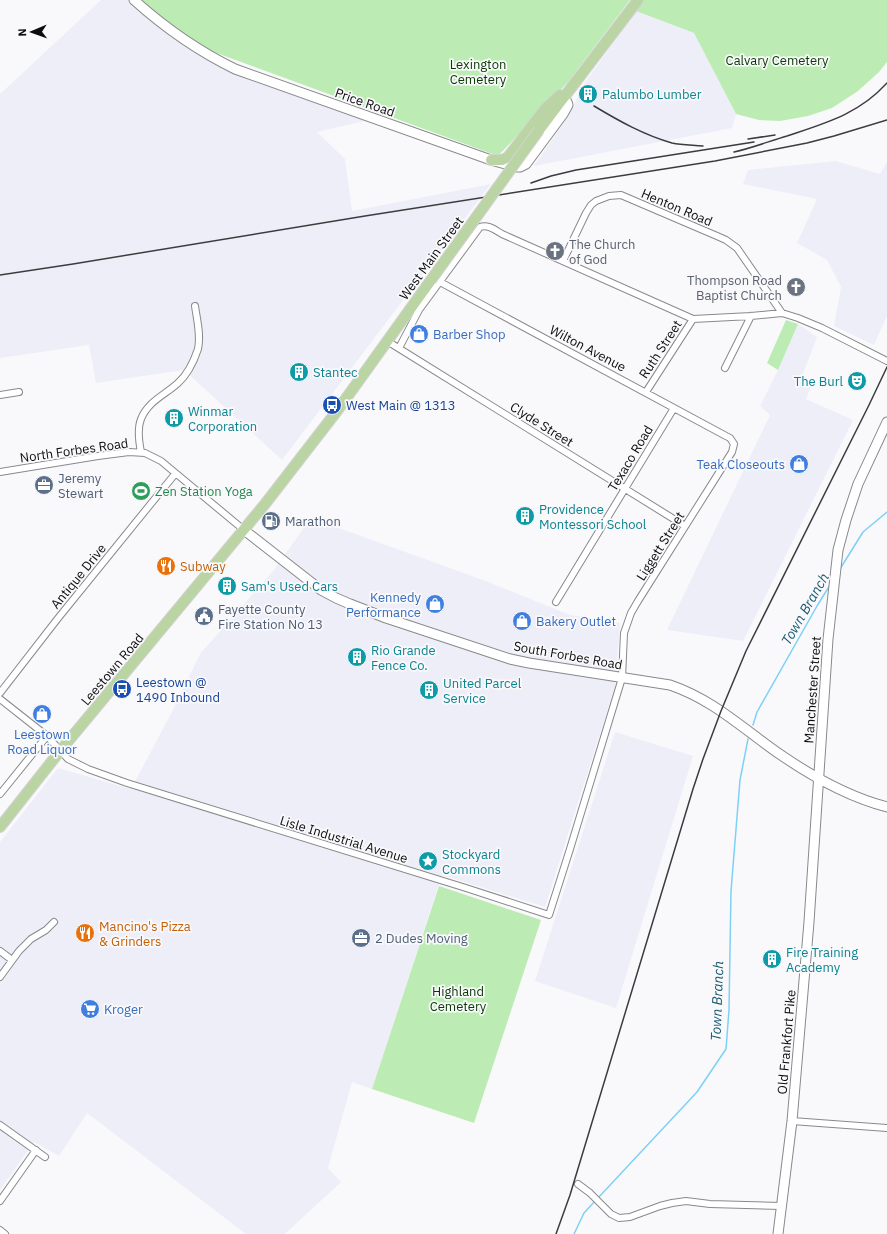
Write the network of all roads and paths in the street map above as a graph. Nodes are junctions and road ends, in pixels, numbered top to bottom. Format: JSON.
{"nodes":[{"id":1,"x":134,"y":0,"type":"edge"},
{"id":2,"x":638,"y":0,"type":"edge"},
{"id":3,"x":574,"y":83,"type":"junction"},
{"id":4,"x":562,"y":99,"type":"junction"},
{"id":5,"x":491,"y":160,"type":"junction"},
{"id":6,"x":563,"y":261,"type":"junction"},
{"id":7,"x":435,"y":281,"type":"junction"},
{"id":8,"x":196,"y":306,"type":"dead end"},
{"id":9,"x":782,"y":313,"type":"junction"},
{"id":10,"x":751,"y":316,"type":"junction"},
{"id":11,"x":694,"y":319,"type":"junction"},
{"id":12,"x":387,"y":341,"type":"junction"},
{"id":13,"x":399,"y":348,"type":"junction"},
{"id":14,"x":887,"y":361,"type":"edge"},
{"id":15,"x":725,"y":368,"type":"dead end"},
{"id":16,"x":19,"y":392,"type":"dead end"},
{"id":17,"x":646,"y":392,"type":"junction"},
{"id":18,"x":0,"y":395,"type":"edge"},
{"id":19,"x":674,"y":408,"type":"junction"},
{"id":20,"x":887,"y":422,"type":"edge"},
{"id":21,"x":726,"y":436,"type":"joint"},
{"id":22,"x":141,"y":452,"type":"junction"},
{"id":23,"x":0,"y":472,"type":"edge"},
{"id":24,"x":175,"y":474,"type":"junction"},
{"id":25,"x":624,"y":489,"type":"junction"},
{"id":26,"x":685,"y":526,"type":"junction"},
{"id":27,"x":244,"y":530,"type":"junction"},
{"id":28,"x":556,"y":602,"type":"dead end"},
{"id":29,"x":622,"y":678,"type":"junction"},
{"id":30,"x":0,"y":693,"type":"edge"},
{"id":31,"x":0,"y":699,"type":"edge"},
{"id":32,"x":47,"y":736,"type":"junction"},
{"id":33,"x":60,"y":751,"type":"junction"},
{"id":34,"x":818,"y":779,"type":"junction"},
{"id":35,"x":0,"y":794,"type":"edge"},
{"id":36,"x":887,"y":807,"type":"edge"},
{"id":37,"x":0,"y":827,"type":"edge"},
{"id":38,"x":54,"y":922,"type":"dead end"},
{"id":39,"x":0,"y":951,"type":"edge"},
{"id":40,"x":12,"y":960,"type":"junction"},
{"id":41,"x":0,"y":963,"type":"edge"},
{"id":42,"x":6,"y":968,"type":"junction"},
{"id":43,"x":0,"y":977,"type":"edge"},
{"id":44,"x":792,"y":1121,"type":"junction"},
{"id":45,"x":0,"y":1125,"type":"edge"},
{"id":46,"x":887,"y":1128,"type":"edge"},
{"id":47,"x":36,"y":1150,"type":"junction"},
{"id":48,"x":45,"y":1157,"type":"dead end"},
{"id":49,"x":578,"y":1184,"type":"dead end"},
{"id":50,"x":0,"y":1201,"type":"edge"},
{"id":51,"x":781,"y":1206,"type":"junction"},
{"id":52,"x":0,"y":1230,"type":"edge"},
{"id":53,"x":5,"y":1234,"type":"edge"},
{"id":54,"x":778,"y":1234,"type":"edge"}],
"edges":[{"from":1,"to":5,"type":"main road","name":"Price Road"},
{"from":2,"to":3,"type":"main road","name":"West Main Street"},
{"from":3,"to":4,"type":"main road","name":"West Main Street"},
{"from":3,"to":5,"type":"main road"},
{"from":4,"to":5,"type":"main road","name":"Price Road"},
{"from":4,"to":7,"type":"main road","name":"West Main Street","bridge":true},
{"from":6,"to":7,"type":"street"},
{"from":6,"to":9,"type":"street","name":"Henton Road"},
{"from":6,"to":11,"type":"street"},
{"from":7,"to":12,"type":"main road","name":"West Main Street"},
{"from":7,"to":13,"type":"street"},
{"from":7,"to":17,"type":"street","name":"Wilton Avenue"},
{"from":8,"to":22,"type":"street"},
{"from":9,"to":10,"type":"street"},
{"from":9,"to":14,"type":"street"},
{"from":10,"to":11,"type":"street"},
{"from":10,"to":15,"type":"street"},
{"from":11,"to":17,"type":"street","name":"Ruth Street"},
{"from":12,"to":13,"type":"street","name":"Clyde Street"},
{"from":12,"to":27,"type":"main road","name":"West Main Street"},
{"from":13,"to":25,"type":"street","name":"Clyde Street"},
{"from":16,"to":18,"type":"street"},
{"from":17,"to":19,"type":"street","name":"Wilton Avenue"},
{"from":19,"to":21,"type":"street","name":"Wilton Avenue"},
{"from":19,"to":25,"type":"street","name":"Texaco Road"},
{"from":20,"to":34,"type":"main road","name":"Manchester Street"},
{"from":21,"to":26,"type":"street","name":"Liggett Street"},
{"from":22,"to":23,"type":"street","name":"North Forbes Road"},
{"from":22,"to":24,"type":"street","name":"North Forbes Road"},
{"from":24,"to":27,"type":"street","name":"North Forbes Road"},
{"from":24,"to":30,"type":"street","name":"Antique Drive"},
{"from":25,"to":26,"type":"street","name":"Clyde Street"},
{"from":25,"to":28,"type":"street","name":"Texaco Road"},
{"from":26,"to":29,"type":"street","name":"Liggett Street"},
{"from":27,"to":29,"type":"main road","name":"South Forbes Road"},
{"from":27,"to":33,"type":"main road","name":"Leestown Road"},
{"from":29,"to":33,"type":"street","name":"Lisle Industrial Avenue"},
{"from":29,"to":34,"type":"main road","name":"South Forbes Road"},
{"from":31,"to":32,"type":"street"},
{"from":32,"to":33,"type":"street"},
{"from":32,"to":35,"type":"street"},
{"from":33,"to":37,"type":"main road","name":"Leestown Road"},
{"from":34,"to":36,"type":"main road","name":"South Forbes Road"},
{"from":34,"to":44,"type":"main road","name":"Old Frankfort Pike"},
{"from":38,"to":40,"type":"street"},
{"from":39,"to":40,"type":"street"},
{"from":40,"to":42,"type":"street"},
{"from":41,"to":42,"type":"street"},
{"from":42,"to":43,"type":"street"},
{"from":44,"to":46,"type":"street"},
{"from":44,"to":51,"type":"main road","name":"Old Frankfort Pike"},
{"from":45,"to":47,"type":"street"},
{"from":47,"to":48,"type":"street"},
{"from":47,"to":50,"type":"street"},
{"from":49,"to":51,"type":"street"},
{"from":51,"to":54,"type":"main road","name":"Old Frankfort Pike"},
{"from":52,"to":53,"type":"street"}]}
